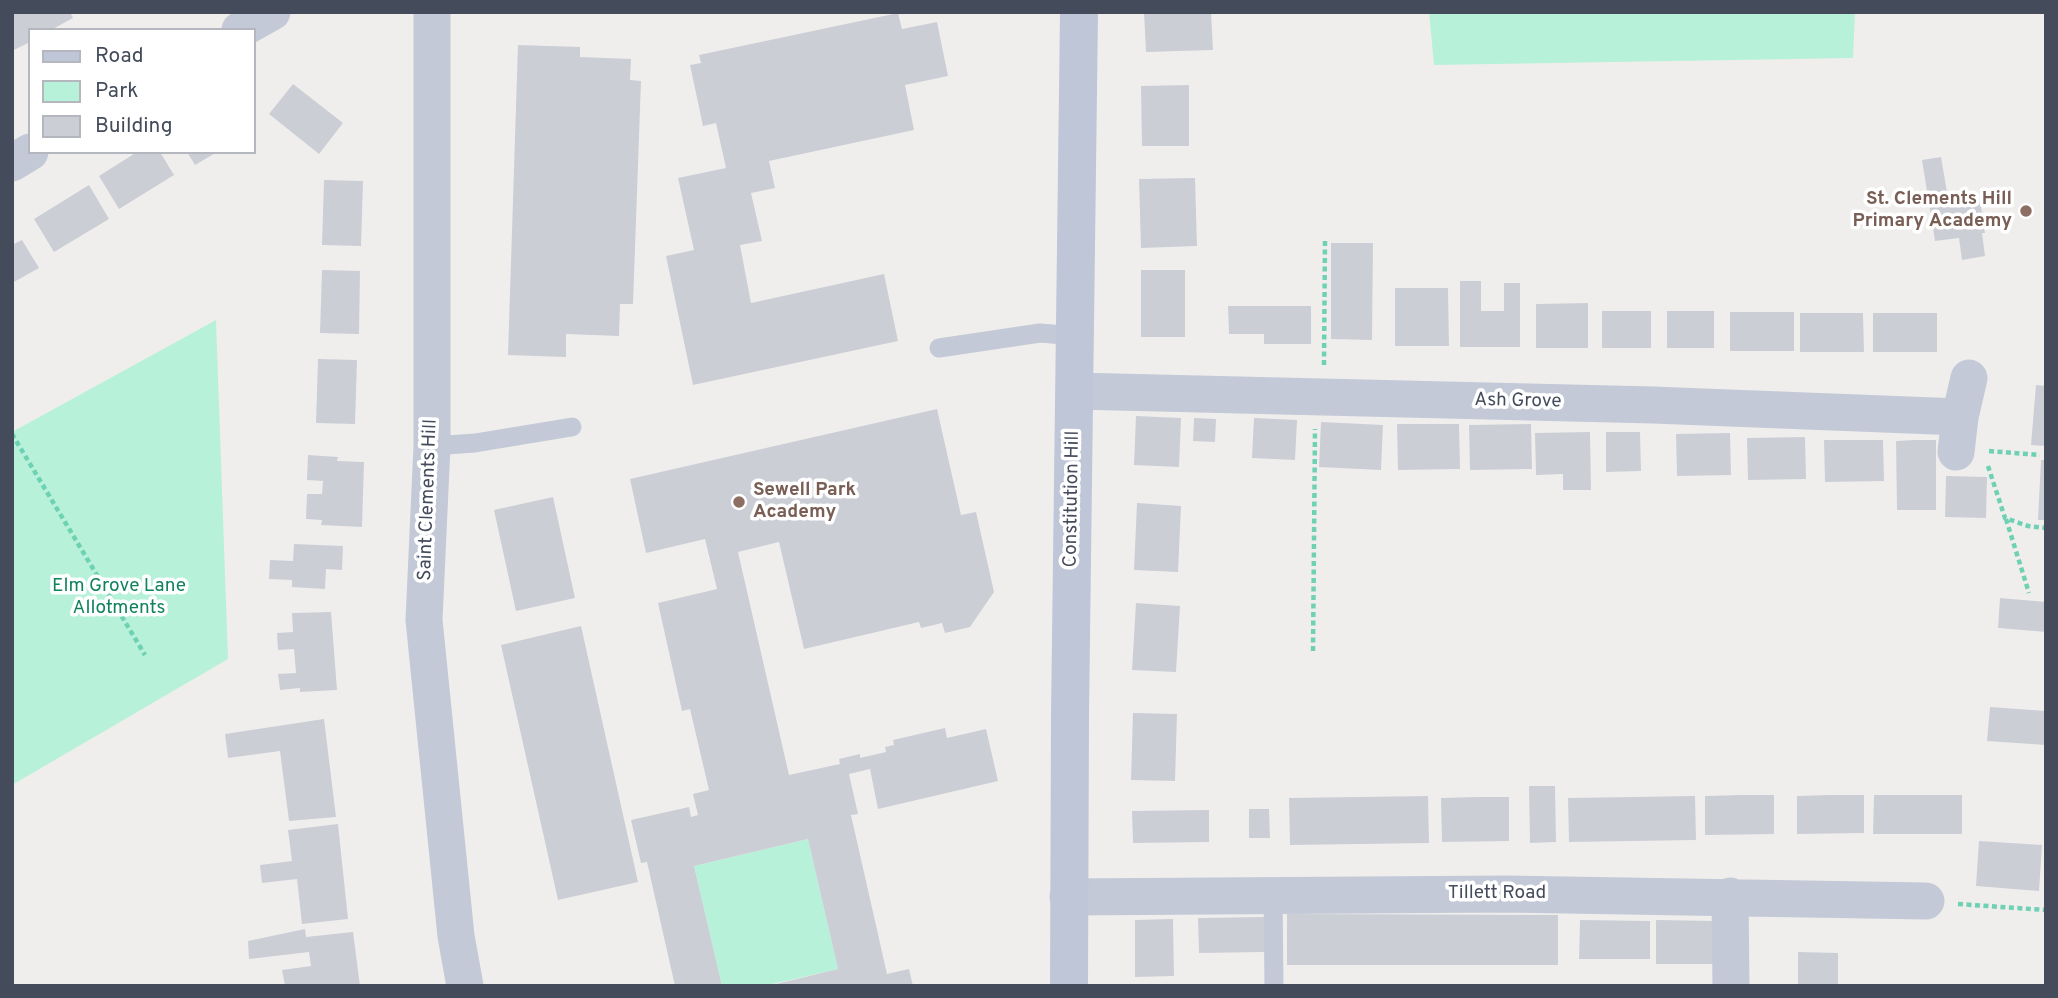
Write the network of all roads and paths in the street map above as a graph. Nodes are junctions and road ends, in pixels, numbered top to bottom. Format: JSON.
{"nodes":[{"id":1,"x":272,"y":12,"type":"edge"},
{"id":2,"x":1079,"y":12,"type":"edge"},
{"id":3,"x":426,"y":17,"type":"edge"},
{"id":4,"x":244,"y":28,"type":"edge"},
{"id":5,"x":28,"y":153,"type":"edge"},
{"id":6,"x":12,"y":163,"type":"edge"},
{"id":7,"x":1325,"y":240,"type":"dead end"},
{"id":8,"x":1076,"y":336,"type":"junction"},
{"id":9,"x":939,"y":348,"type":"dead end"},
{"id":10,"x":1969,"y":378,"type":"dead end"},
{"id":11,"x":1075,"y":391,"type":"junction"},
{"id":12,"x":1320,"y":397,"type":"junction"},
{"id":13,"x":572,"y":427,"type":"dead end"},
{"id":14,"x":12,"y":434,"type":"edge"},
{"id":15,"x":1968,"y":445,"type":"junction"},
{"id":16,"x":432,"y":446,"type":"junction"},
{"id":17,"x":2040,"y":455,"type":"dead end"},
{"id":18,"x":2006,"y":518,"type":"junction"},
{"id":19,"x":2046,"y":527,"type":"edge"},
{"id":20,"x":2029,"y":593,"type":"dead end"},
{"id":21,"x":1313,"y":651,"type":"dead end"},
{"id":22,"x":145,"y":655,"type":"dead end"},
{"id":23,"x":1273,"y":894,"type":"junction"},
{"id":24,"x":1730,"y":896,"type":"junction"},
{"id":25,"x":1068,"y":897,"type":"junction"},
{"id":26,"x":1926,"y":901,"type":"joint"},
{"id":27,"x":2046,"y":910,"type":"edge"},
{"id":28,"x":465,"y":986,"type":"edge"},
{"id":29,"x":1069,"y":986,"type":"edge"},
{"id":30,"x":1274,"y":986,"type":"edge"},
{"id":31,"x":1731,"y":986,"type":"edge"}],
"edges":[{"from":1,"to":4,"type":"street"},
{"from":2,"to":8,"type":"main road","name":"Constitution Hill"},
{"from":3,"to":16,"type":"street","name":"Saint Clements Hill"},
{"from":5,"to":6,"type":"street"},
{"from":7,"to":12,"type":"path"},
{"from":8,"to":9,"type":"lane"},
{"from":8,"to":11,"type":"main road","name":"Constitution Hill"},
{"from":10,"to":15,"type":"street"},
{"from":11,"to":12,"type":"street","name":"Ash Grove"},
{"from":11,"to":25,"type":"main road","name":"Constitution Hill"},
{"from":12,"to":15,"type":"street","name":"Ash Grove"},
{"from":12,"to":21,"type":"path"},
{"from":13,"to":16,"type":"lane"},
{"from":14,"to":22,"type":"path"},
{"from":15,"to":17,"type":"path"},
{"from":15,"to":18,"type":"path"},
{"from":16,"to":28,"type":"street","name":"Saint Clements Hill"},
{"from":18,"to":19,"type":"path"},
{"from":18,"to":20,"type":"path"},
{"from":23,"to":24,"type":"street","name":"Tillett Road"},
{"from":23,"to":25,"type":"street","name":"Tillett Road"},
{"from":23,"to":30,"type":"lane"},
{"from":24,"to":26,"type":"street","name":"Tillett Road"},
{"from":24,"to":31,"type":"street"},
{"from":25,"to":29,"type":"main road","name":"Constitution Hill"},
{"from":26,"to":27,"type":"path"}]}
